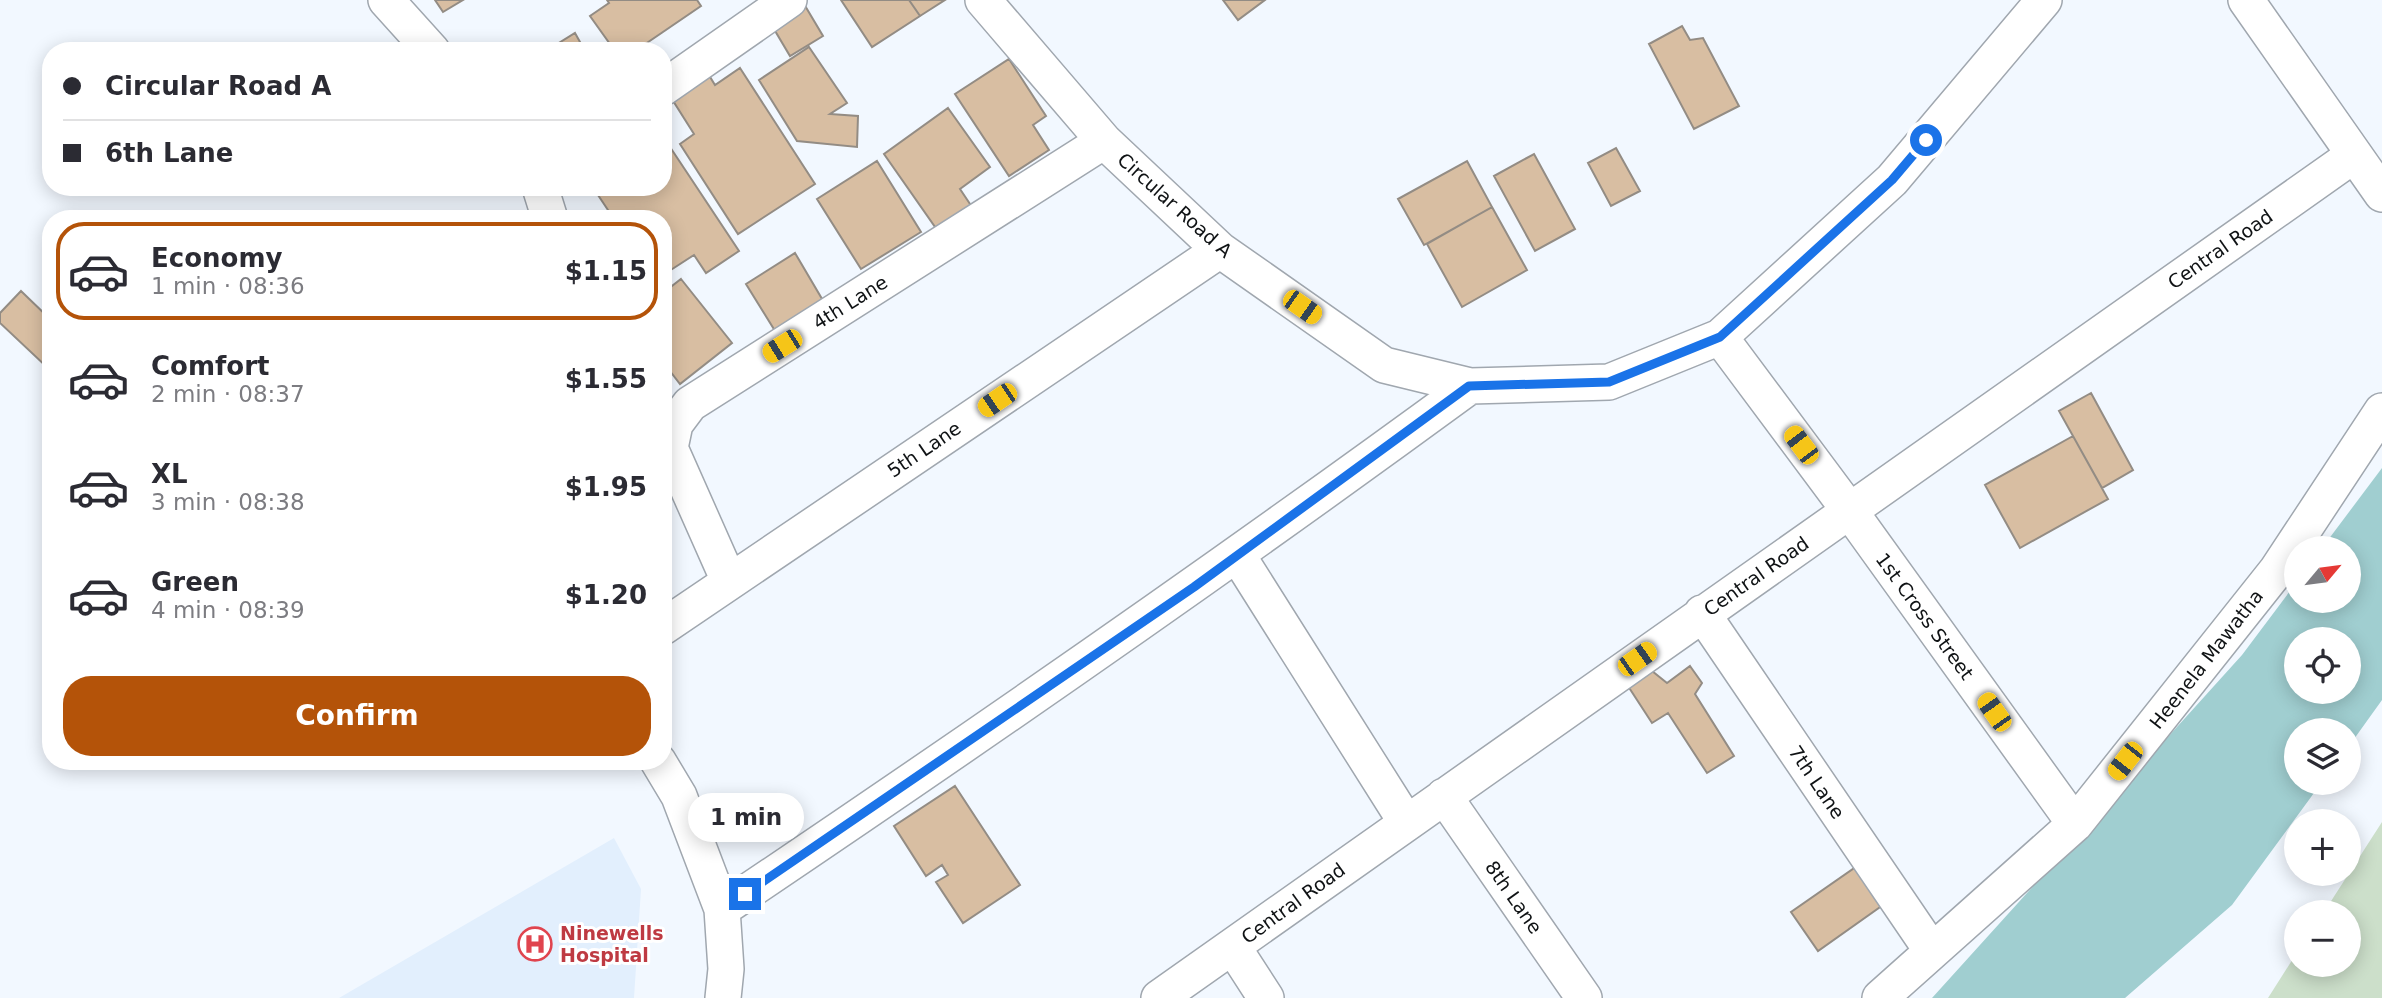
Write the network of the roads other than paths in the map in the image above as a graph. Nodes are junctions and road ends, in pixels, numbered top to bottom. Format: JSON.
{"nodes":[{"id":1,"x":386,"y":0,"type":"edge"},
{"id":2,"x":789,"y":0,"type":"edge"},
{"id":3,"x":983,"y":0,"type":"edge"},
{"id":4,"x":2044,"y":0,"type":"edge"},
{"id":5,"x":2246,"y":0,"type":"edge"},
{"id":6,"x":424,"y":42,"type":"edge"},
{"id":7,"x":672,"y":82,"type":"edge"},
{"id":8,"x":1104,"y":141,"type":"junction"},
{"id":9,"x":2354,"y":155,"type":"junction"},
{"id":10,"x":2382,"y":194,"type":"edge"},
{"id":11,"x":1220,"y":250,"type":"junction"},
{"id":12,"x":1720,"y":337,"type":"junction"},
{"id":13,"x":1469,"y":386,"type":"junction"},
{"id":14,"x":2382,"y":411,"type":"edge"},
{"id":15,"x":672,"y":440,"type":"edge"},
{"id":16,"x":672,"y":453,"type":"edge"},
{"id":17,"x":1850,"y":510,"type":"junction"},
{"id":18,"x":1238,"y":556,"type":"junction"},
{"id":19,"x":729,"y":581,"type":"junction"},
{"id":20,"x":1702,"y":613,"type":"junction"},
{"id":21,"x":672,"y":621,"type":"edge"},
{"id":22,"x":663,"y":770,"type":"edge"},
{"id":23,"x":1444,"y":796,"type":"junction"},
{"id":24,"x":1406,"y":822,"type":"junction"},
{"id":25,"x":2075,"y":824,"type":"junction"},
{"id":26,"x":722,"y":909,"type":"junction"},
{"id":27,"x":1233,"y":947,"type":"junction"},
{"id":28,"x":1932,"y":951,"type":"junction"},
{"id":29,"x":723,"y":998,"type":"edge"},
{"id":30,"x":1159,"y":998,"type":"edge"},
{"id":31,"x":1266,"y":998,"type":"edge"},
{"id":32,"x":1584,"y":998,"type":"edge"},
{"id":33,"x":1880,"y":998,"type":"edge"}],
"edges":[{"from":1,"to":6,"type":"street"},
{"from":2,"to":7,"type":"street"},
{"from":3,"to":8,"type":"street","name":"Circular Road A"},
{"from":4,"to":12,"type":"street","name":"Circular Road A"},
{"from":5,"to":9,"type":"street"},
{"from":8,"to":11,"type":"street","name":"Circular Road A"},
{"from":8,"to":15,"type":"street","name":"4th Lane"},
{"from":9,"to":10,"type":"street"},
{"from":9,"to":17,"type":"street","name":"Central Road"},
{"from":11,"to":13,"type":"street","name":"Circular Road A"},
{"from":11,"to":19,"type":"street","name":"5th Lane"},
{"from":12,"to":13,"type":"street","name":"Circular Road A"},
{"from":12,"to":17,"type":"street","name":"1st Cross Street"},
{"from":13,"to":18,"type":"street"},
{"from":14,"to":25,"type":"street","name":"Heenela Mawatha"},
{"from":16,"to":19,"type":"street","name":"4th Lane"},
{"from":17,"to":20,"type":"street","name":"Central Road"},
{"from":17,"to":25,"type":"street","name":"1st Cross Street"},
{"from":18,"to":24,"type":"street"},
{"from":18,"to":26,"type":"street"},
{"from":19,"to":21,"type":"street","name":"5th Lane"},
{"from":20,"to":23,"type":"street","name":"Central Road"},
{"from":20,"to":28,"type":"street","name":"7th Lane"},
{"from":22,"to":26,"type":"street"},
{"from":23,"to":24,"type":"street","name":"Central Road"},
{"from":23,"to":32,"type":"street","name":"8th Lane"},
{"from":24,"to":27,"type":"street","name":"Central Road"},
{"from":25,"to":28,"type":"street","name":"Heenela Mawatha"},
{"from":26,"to":29,"type":"street"},
{"from":27,"to":30,"type":"street","name":"Central Road"},
{"from":27,"to":31,"type":"street"},
{"from":28,"to":33,"type":"street","name":"Heenela Mawatha"}]}
